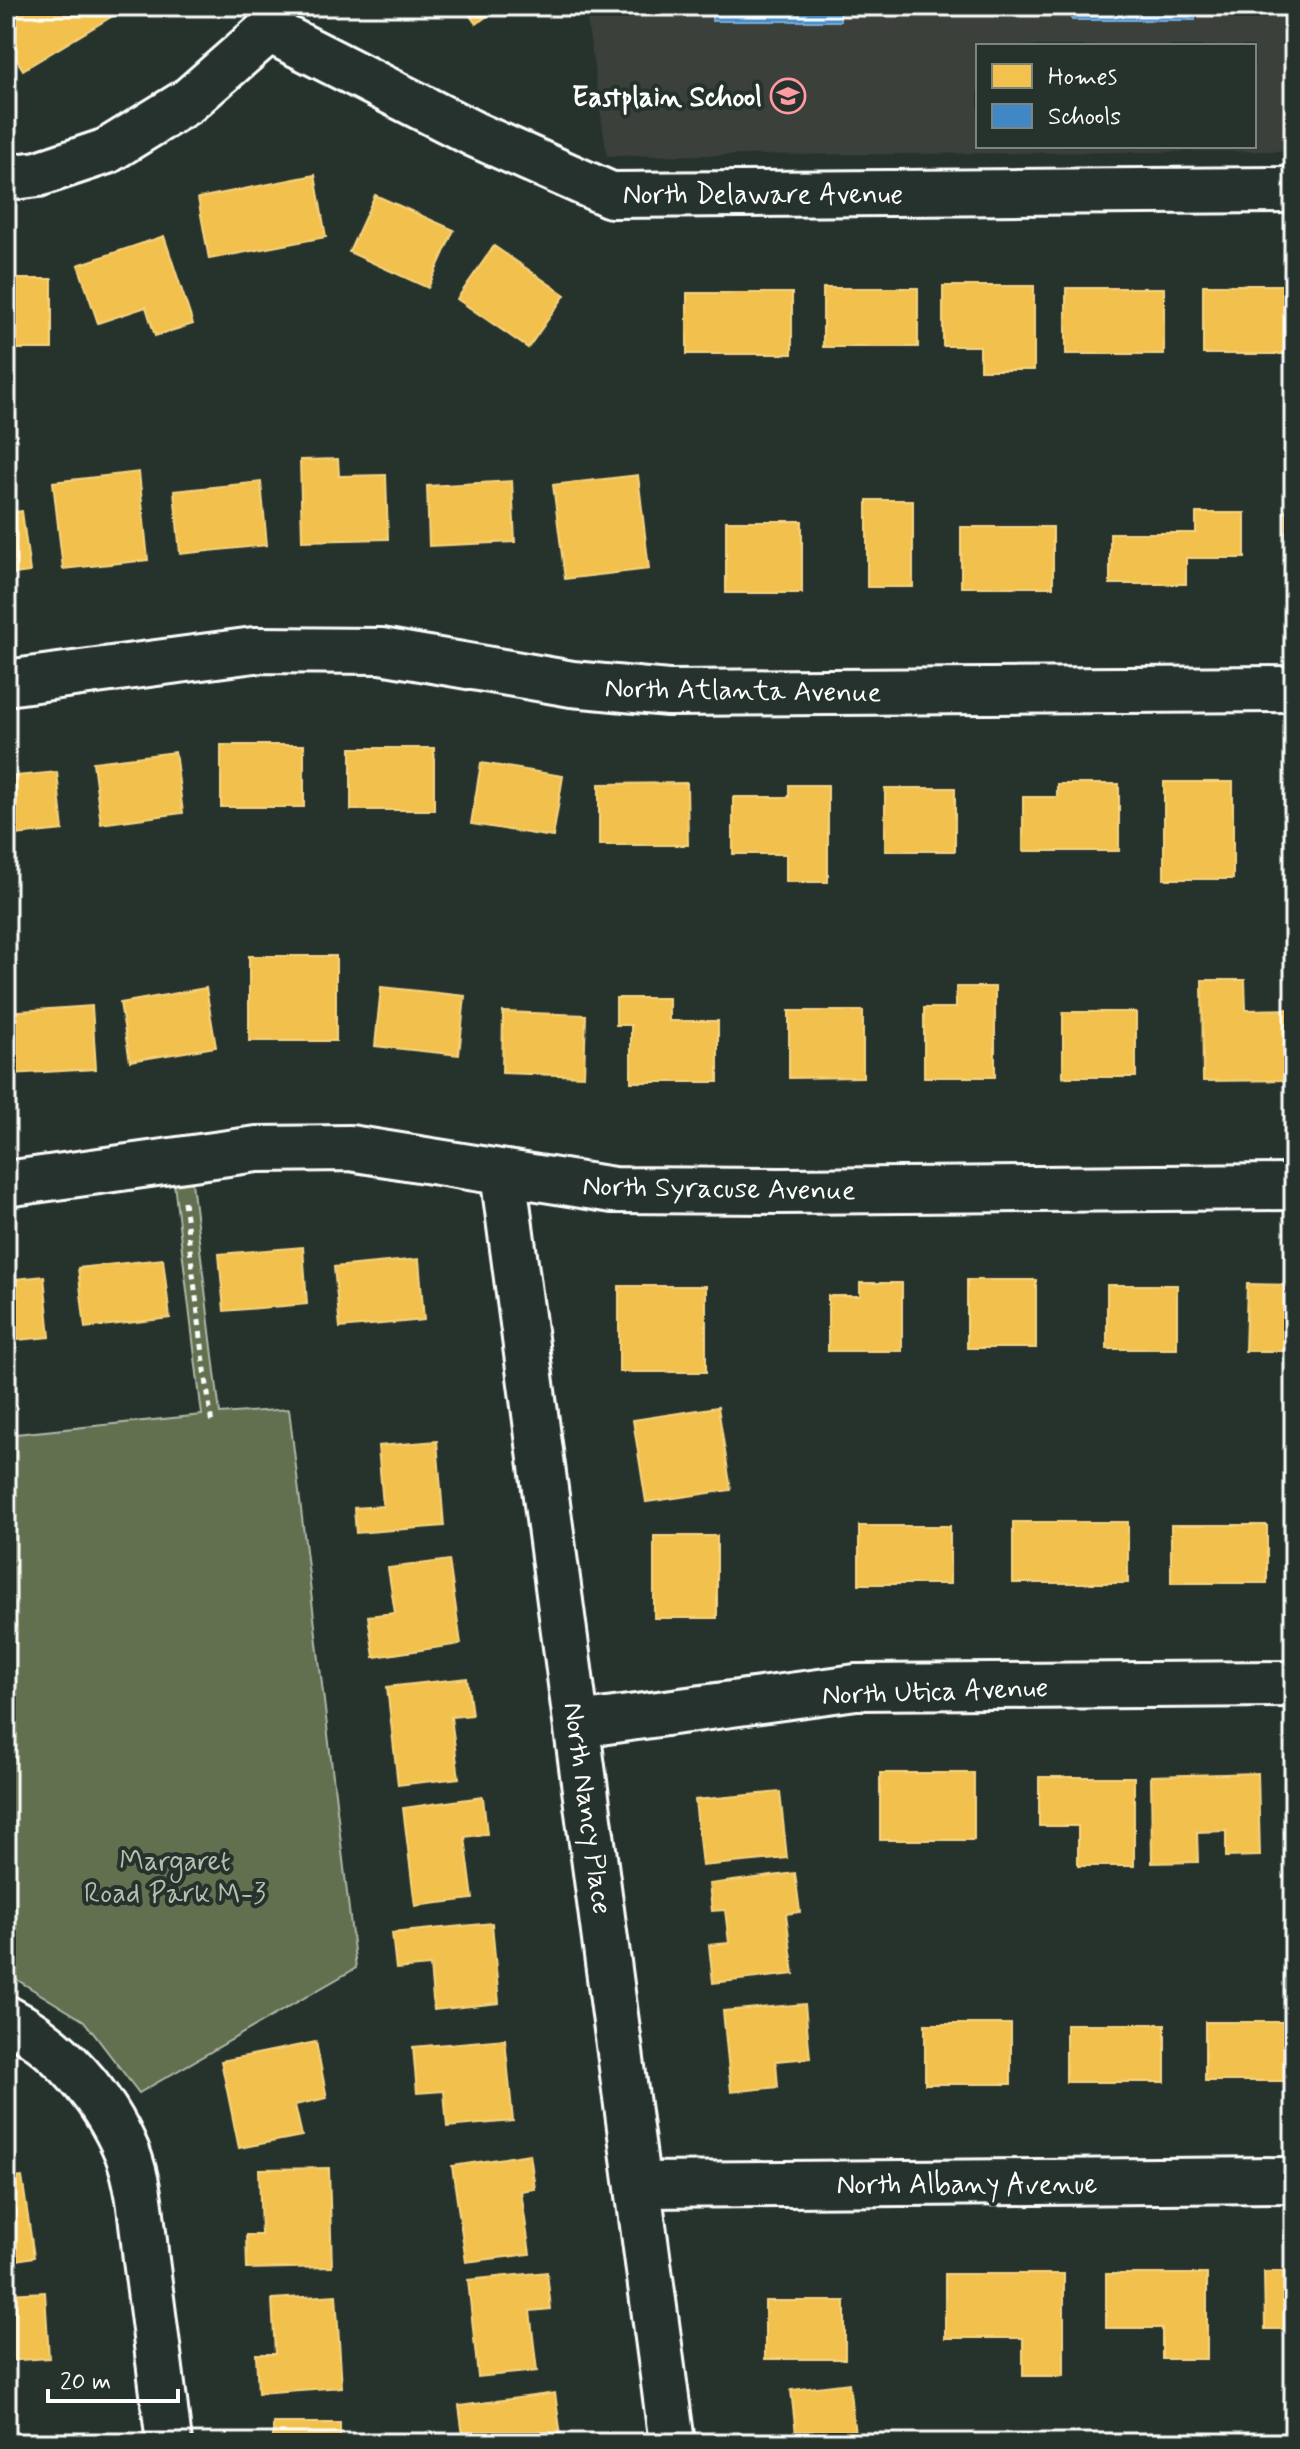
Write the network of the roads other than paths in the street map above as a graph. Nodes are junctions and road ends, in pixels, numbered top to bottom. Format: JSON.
{"nodes":[{"id":1,"x":272,"y":18,"type":"edge"},
{"id":2,"x":6,"y":178,"type":"edge"},
{"id":3,"x":1294,"y":190,"type":"edge"},
{"id":4,"x":6,"y":683,"type":"edge"},
{"id":5,"x":1294,"y":689,"type":"edge"},
{"id":6,"x":503,"y":1173,"type":"junction"},
{"id":7,"x":6,"y":1184,"type":"edge"},
{"id":8,"x":1294,"y":1187,"type":"edge"},
{"id":9,"x":1294,"y":1684,"type":"edge"},
{"id":10,"x":578,"y":1725,"type":"junction"},
{"id":11,"x":6,"y":2018,"type":"edge"},
{"id":12,"x":1294,"y":2180,"type":"edge"},
{"id":13,"x":639,"y":2185,"type":"junction"},
{"id":14,"x":169,"y":2443,"type":"edge"},
{"id":15,"x":672,"y":2443,"type":"edge"}],
"edges":[{"from":1,"to":2,"type":"street"},
{"from":1,"to":3,"type":"street","name":"North Delaware Avenue"},
{"from":4,"to":5,"type":"street","name":"North Atlanta Avenue"},
{"from":6,"to":7,"type":"street","name":"North Syracuse Avenue"},
{"from":6,"to":8,"type":"street","name":"North Syracuse Avenue"},
{"from":6,"to":10,"type":"street","name":"North Nancy Place"},
{"from":9,"to":10,"type":"street","name":"North Utica Avenue"},
{"from":10,"to":13,"type":"street","name":"North Nancy Place"},
{"from":11,"to":14,"type":"street"},
{"from":12,"to":13,"type":"street","name":"North Albany Avenue"},
{"from":13,"to":15,"type":"street","name":"North Nancy Place"}]}
